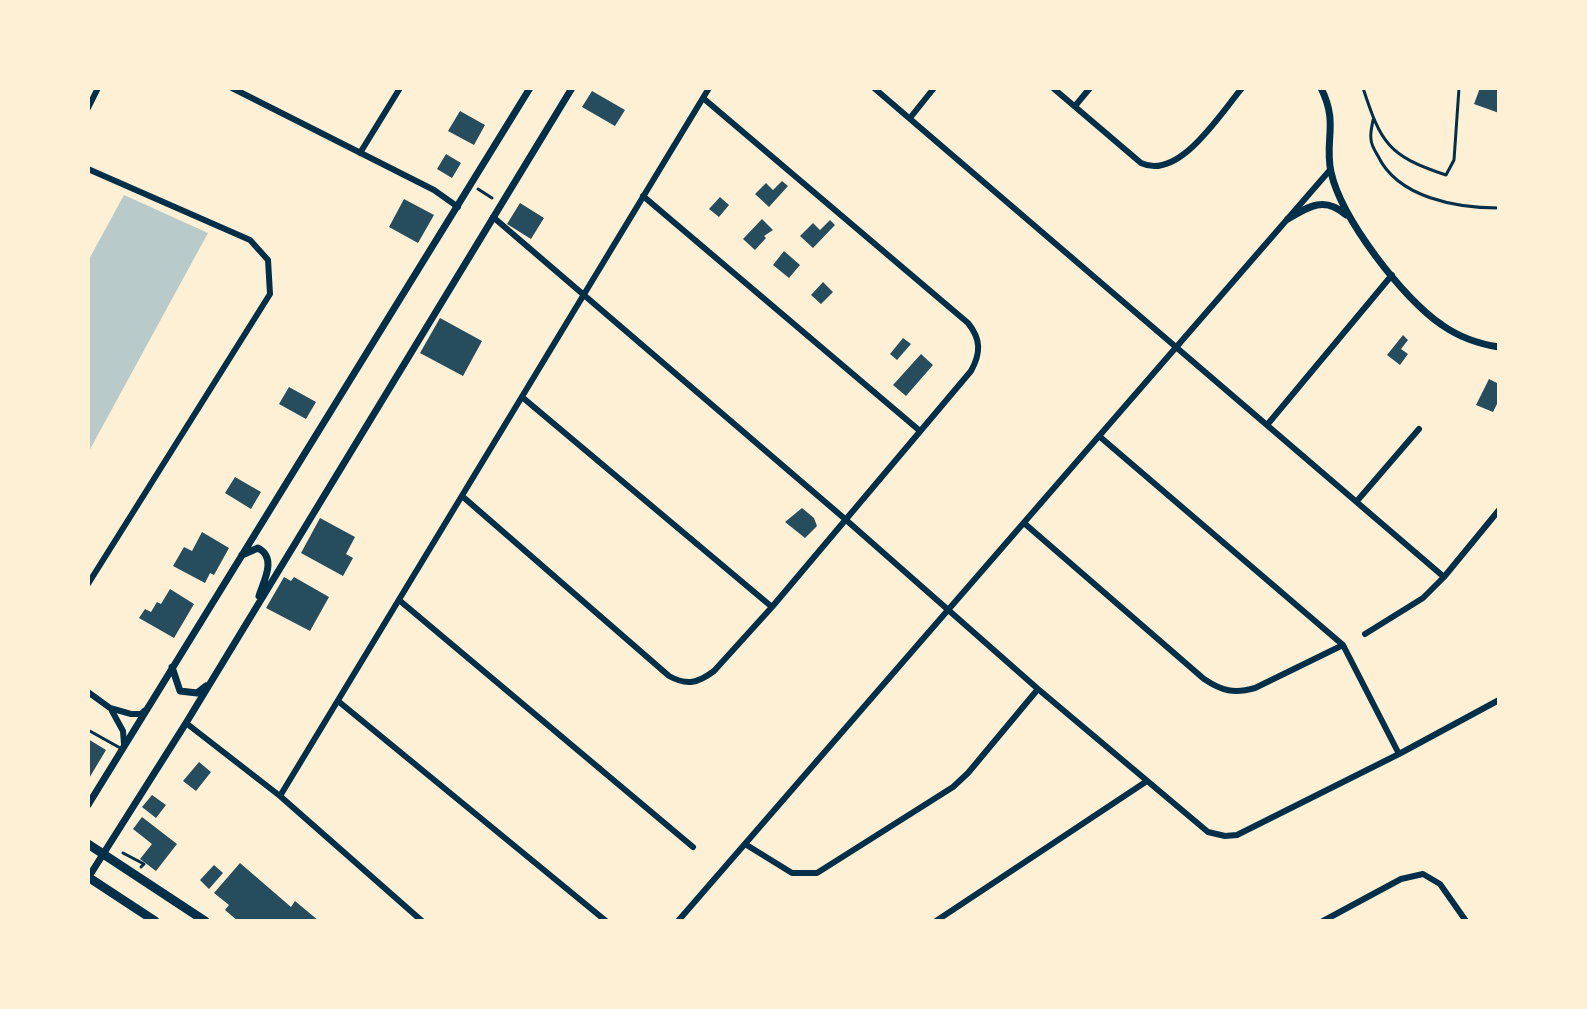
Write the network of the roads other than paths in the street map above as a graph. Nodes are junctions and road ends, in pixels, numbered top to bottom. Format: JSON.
{"nodes":[{"id":1,"x":98,"y":88,"type":"edge"},
{"id":2,"x":232,"y":88,"type":"edge"},
{"id":3,"x":400,"y":88,"type":"edge"},
{"id":4,"x":530,"y":88,"type":"edge"},
{"id":5,"x":572,"y":88,"type":"edge"},
{"id":6,"x":709,"y":88,"type":"edge"},
{"id":7,"x":874,"y":88,"type":"edge"},
{"id":8,"x":934,"y":88,"type":"edge"},
{"id":9,"x":1053,"y":88,"type":"edge"},
{"id":10,"x":1090,"y":88,"type":"edge"},
{"id":11,"x":1242,"y":88,"type":"edge"},
{"id":12,"x":1321,"y":88,"type":"edge"},
{"id":13,"x":703,"y":98,"type":"junction"},
{"id":14,"x":1075,"y":106,"type":"junction"},
{"id":15,"x":88,"y":108,"type":"edge"},
{"id":16,"x":910,"y":118,"type":"junction"},
{"id":17,"x":360,"y":153,"type":"junction"},
{"id":18,"x":88,"y":169,"type":"edge"},
{"id":19,"x":1330,"y":170,"type":"junction"},
{"id":20,"x":643,"y":196,"type":"junction"},
{"id":21,"x":458,"y":207,"type":"junction"},
{"id":22,"x":493,"y":217,"type":"junction"},
{"id":23,"x":1349,"y":218,"type":"junction"},
{"id":24,"x":1288,"y":219,"type":"junction"},
{"id":25,"x":1392,"y":275,"type":"junction"},
{"id":26,"x":583,"y":296,"type":"junction"},
{"id":27,"x":1499,"y":347,"type":"edge"},
{"id":28,"x":1176,"y":348,"type":"junction"},
{"id":29,"x":522,"y":397,"type":"junction"},
{"id":30,"x":1267,"y":425,"type":"junction"},
{"id":31,"x":1419,"y":429,"type":"dead end"},
{"id":32,"x":920,"y":431,"type":"junction"},
{"id":33,"x":1099,"y":436,"type":"junction"},
{"id":34,"x":462,"y":496,"type":"junction"},
{"id":35,"x":1357,"y":501,"type":"junction"},
{"id":36,"x":1499,"y":510,"type":"edge"},
{"id":37,"x":845,"y":519,"type":"junction"},
{"id":38,"x":1024,"y":523,"type":"junction"},
{"id":39,"x":241,"y":556,"type":"junction"},
{"id":40,"x":1444,"y":577,"type":"junction"},
{"id":41,"x":88,"y":584,"type":"edge"},
{"id":42,"x":399,"y":600,"type":"junction"},
{"id":43,"x":256,"y":607,"type":"junction"},
{"id":44,"x":772,"y":607,"type":"junction"},
{"id":45,"x":950,"y":610,"type":"junction"},
{"id":46,"x":1365,"y":634,"type":"dead end"},
{"id":47,"x":1343,"y":645,"type":"junction"},
{"id":48,"x":172,"y":667,"type":"junction"},
{"id":49,"x":210,"y":683,"type":"junction"},
{"id":50,"x":1038,"y":689,"type":"junction"},
{"id":51,"x":88,"y":692,"type":"edge"},
{"id":52,"x":1499,"y":700,"type":"edge"},
{"id":53,"x":338,"y":701,"type":"junction"},
{"id":54,"x":110,"y":708,"type":"junction"},
{"id":55,"x":147,"y":709,"type":"junction"},
{"id":56,"x":186,"y":723,"type":"junction"},
{"id":57,"x":88,"y":730,"type":"edge"},
{"id":58,"x":122,"y":749,"type":"junction"},
{"id":59,"x":1399,"y":754,"type":"junction"},
{"id":60,"x":1147,"y":781,"type":"junction"},
{"id":61,"x":280,"y":796,"type":"junction"},
{"id":62,"x":88,"y":805,"type":"edge"},
{"id":63,"x":88,"y":844,"type":"edge"},
{"id":64,"x":745,"y":844,"type":"junction"},
{"id":65,"x":693,"y":847,"type":"dead end"},
{"id":66,"x":103,"y":854,"type":"junction"},
{"id":67,"x":88,"y":878,"type":"edge"},
{"id":68,"x":155,"y":921,"type":"edge"},
{"id":69,"x":205,"y":921,"type":"edge"},
{"id":70,"x":422,"y":921,"type":"edge"},
{"id":71,"x":606,"y":921,"type":"edge"},
{"id":72,"x":678,"y":921,"type":"edge"},
{"id":73,"x":936,"y":921,"type":"edge"},
{"id":74,"x":1323,"y":921,"type":"edge"},
{"id":75,"x":1466,"y":921,"type":"edge"}],
"edges":[{"from":1,"to":15,"type":"street"},
{"from":2,"to":17,"type":"street"},
{"from":3,"to":17,"type":"street"},
{"from":4,"to":21,"type":"street"},
{"from":5,"to":22,"type":"street"},
{"from":6,"to":13,"type":"street"},
{"from":7,"to":16,"type":"street"},
{"from":8,"to":16,"type":"street"},
{"from":9,"to":14,"type":"street"},
{"from":10,"to":14,"type":"street"},
{"from":11,"to":14,"type":"street"},
{"from":12,"to":19,"type":"street"},
{"from":13,"to":20,"type":"street"},
{"from":13,"to":32,"type":"street"},
{"from":16,"to":28,"type":"street"},
{"from":17,"to":21,"type":"street"},
{"from":18,"to":41,"type":"street"},
{"from":19,"to":23,"type":"street"},
{"from":19,"to":24,"type":"street"},
{"from":20,"to":26,"type":"street"},
{"from":20,"to":32,"type":"street"},
{"from":21,"to":39,"type":"street"},
{"from":22,"to":26,"type":"street"},
{"from":22,"to":43,"type":"street"},
{"from":23,"to":24,"type":"street"},
{"from":23,"to":25,"type":"street"},
{"from":24,"to":28,"type":"street"},
{"from":25,"to":27,"type":"street"},
{"from":25,"to":30,"type":"street"},
{"from":26,"to":29,"type":"street"},
{"from":26,"to":37,"type":"street"},
{"from":28,"to":30,"type":"street"},
{"from":28,"to":33,"type":"street"},
{"from":29,"to":34,"type":"street"},
{"from":29,"to":44,"type":"street"},
{"from":30,"to":35,"type":"street"},
{"from":31,"to":35,"type":"street"},
{"from":32,"to":37,"type":"street"},
{"from":33,"to":38,"type":"street"},
{"from":33,"to":47,"type":"street"},
{"from":34,"to":42,"type":"street"},
{"from":34,"to":44,"type":"street"},
{"from":35,"to":40,"type":"street"},
{"from":36,"to":40,"type":"street"},
{"from":37,"to":44,"type":"street"},
{"from":37,"to":45,"type":"street"},
{"from":38,"to":45,"type":"street"},
{"from":38,"to":47,"type":"street"},
{"from":39,"to":43,"type":"street"},
{"from":39,"to":48,"type":"street"},
{"from":40,"to":46,"type":"street"},
{"from":42,"to":53,"type":"street"},
{"from":42,"to":65,"type":"street"},
{"from":43,"to":49,"type":"street"},
{"from":45,"to":50,"type":"street"},
{"from":45,"to":64,"type":"street"},
{"from":47,"to":59,"type":"street"},
{"from":48,"to":49,"type":"street"},
{"from":48,"to":55,"type":"street"},
{"from":49,"to":56,"type":"street"},
{"from":50,"to":60,"type":"street"},
{"from":50,"to":64,"type":"street"},
{"from":51,"to":54,"type":"street"},
{"from":52,"to":59,"type":"street"},
{"from":53,"to":61,"type":"street"},
{"from":53,"to":71,"type":"street"},
{"from":54,"to":55,"type":"street"},
{"from":54,"to":58,"type":"street"},
{"from":55,"to":58,"type":"street"},
{"from":56,"to":61,"type":"street"},
{"from":56,"to":66,"type":"street"},
{"from":57,"to":58,"type":"lane"},
{"from":58,"to":62,"type":"street"},
{"from":59,"to":60,"type":"street"},
{"from":60,"to":73,"type":"street"},
{"from":61,"to":70,"type":"street"},
{"from":63,"to":66,"type":"main road"},
{"from":64,"to":72,"type":"street"},
{"from":66,"to":67,"type":"street"},
{"from":66,"to":69,"type":"main road"},
{"from":67,"to":68,"type":"main road"},
{"from":74,"to":75,"type":"street"}]}
